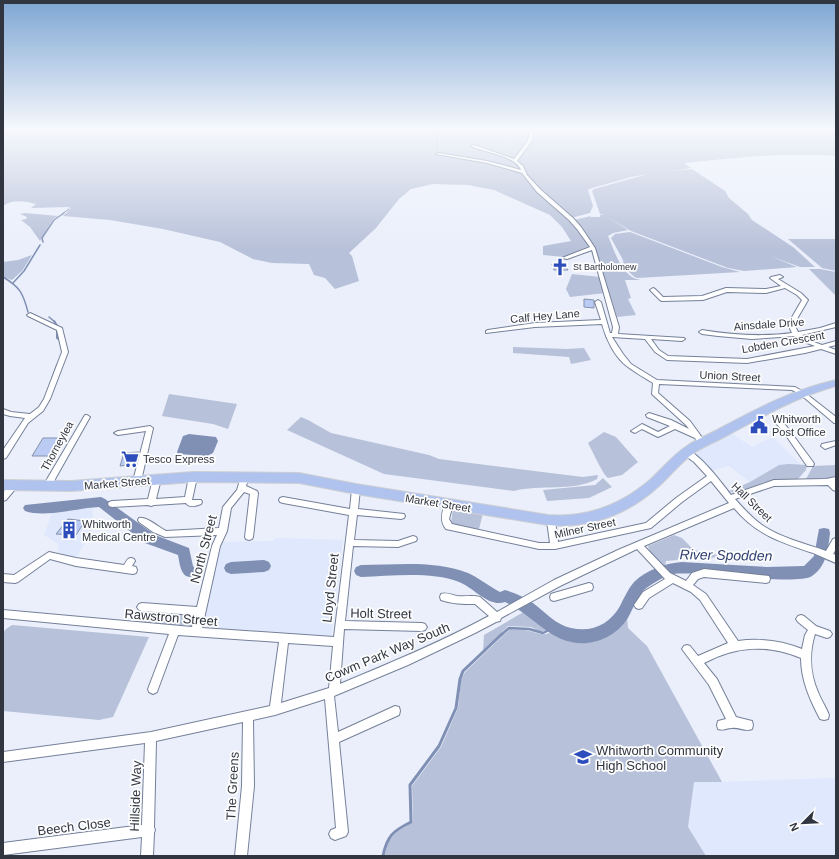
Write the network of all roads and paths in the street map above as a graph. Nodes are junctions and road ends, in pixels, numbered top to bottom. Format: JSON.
{"nodes":[{"id":1,"x":513,"y":169,"type":"edge"},
{"id":2,"x":523,"y":172,"type":"joint"},
{"id":3,"x":593,"y":248,"type":"junction"},
{"id":4,"x":565,"y":258,"type":"dead end"},
{"id":5,"x":780,"y":277,"type":"dead end"},
{"id":6,"x":786,"y":286,"type":"junction"},
{"id":7,"x":653,"y":290,"type":"dead end"},
{"id":8,"x":598,"y":302,"type":"dead end"},
{"id":9,"x":30,"y":315,"type":"dead end"},
{"id":10,"x":604,"y":322,"type":"junction"},
{"id":11,"x":836,"y":325,"type":"edge"},
{"id":12,"x":488,"y":332,"type":"dead end"},
{"id":13,"x":702,"y":332,"type":"dead end"},
{"id":14,"x":796,"y":334,"type":"junction"},
{"id":15,"x":612,"y":335,"type":"junction"},
{"id":16,"x":647,"y":338,"type":"junction"},
{"id":17,"x":682,"y":339,"type":"dead end"},
{"id":18,"x":836,"y":343,"type":"edge"},
{"id":19,"x":821,"y":346,"type":"junction"},
{"id":20,"x":836,"y":352,"type":"edge"},
{"id":21,"x":656,"y":382,"type":"junction"},
{"id":22,"x":836,"y":383,"type":"edge"},
{"id":23,"x":802,"y":393,"type":"junction"},
{"id":24,"x":3,"y":411,"type":"edge"},
{"id":25,"x":649,"y":414,"type":"dead end"},
{"id":26,"x":32,"y":417,"type":"junction"},
{"id":27,"x":86,"y":417,"type":"dead end"},
{"id":28,"x":776,"y":419,"type":"dead end"},
{"id":29,"x":836,"y":421,"type":"edge"},
{"id":30,"x":675,"y":426,"type":"junction"},
{"id":31,"x":635,"y":431,"type":"dead end"},
{"id":32,"x":118,"y":433,"type":"dead end"},
{"id":33,"x":700,"y":439,"type":"junction"},
{"id":34,"x":836,"y":443,"type":"edge"},
{"id":35,"x":825,"y":446,"type":"dead end"},
{"id":36,"x":686,"y":452,"type":"junction"},
{"id":37,"x":3,"y":456,"type":"edge"},
{"id":38,"x":810,"y":464,"type":"dead end"},
{"id":39,"x":193,"y":477,"type":"junction"},
{"id":40,"x":712,"y":478,"type":"junction"},
{"id":41,"x":157,"y":479,"type":"junction"},
{"id":42,"x":137,"y":481,"type":"junction"},
{"id":43,"x":833,"y":481,"type":"edge"},
{"id":44,"x":244,"y":482,"type":"junction"},
{"id":45,"x":8,"y":486,"type":"edge"},
{"id":46,"x":48,"y":486,"type":"junction"},
{"id":47,"x":836,"y":488,"type":"edge"},
{"id":48,"x":356,"y":489,"type":"junction"},
{"id":49,"x":3,"y":498,"type":"edge"},
{"id":50,"x":188,"y":500,"type":"junction"},
{"id":51,"x":283,"y":500,"type":"dead end"},
{"id":52,"x":732,"y":501,"type":"junction"},
{"id":53,"x":198,"y":502,"type":"dead end"},
{"id":54,"x":151,"y":503,"type":"junction"},
{"id":55,"x":112,"y":504,"type":"dead end"},
{"id":56,"x":449,"y":504,"type":"junction"},
{"id":57,"x":352,"y":512,"type":"junction"},
{"id":58,"x":401,"y":516,"type":"dead end"},
{"id":59,"x":142,"y":520,"type":"dead end"},
{"id":60,"x":551,"y":521,"type":"junction"},
{"id":61,"x":223,"y":531,"type":"junction"},
{"id":62,"x":249,"y":537,"type":"dead end"},
{"id":63,"x":415,"y":539,"type":"dead end"},
{"id":64,"x":836,"y":541,"type":"edge"},
{"id":65,"x":349,"y":543,"type":"junction"},
{"id":66,"x":638,"y":545,"type":"junction"},
{"id":67,"x":555,"y":546,"type":"junction"},
{"id":68,"x":830,"y":556,"type":"edge"},
{"id":69,"x":131,"y":561,"type":"dead end"},
{"id":70,"x":3,"y":578,"type":"edge"},
{"id":71,"x":670,"y":578,"type":"junction"},
{"id":72,"x":766,"y":578,"type":"dead end"},
{"id":73,"x":565,"y":579,"type":"junction"},
{"id":74,"x":687,"y":586,"type":"junction"},
{"id":75,"x":589,"y":587,"type":"dead end"},
{"id":76,"x":573,"y":592,"type":"junction"},
{"id":77,"x":444,"y":597,"type":"dead end"},
{"id":78,"x":554,"y":597,"type":"dead end"},
{"id":79,"x":639,"y":605,"type":"dead end"},
{"id":80,"x":142,"y":607,"type":"dead end"},
{"id":81,"x":201,"y":611,"type":"junction"},
{"id":82,"x":3,"y":614,"type":"edge"},
{"id":83,"x":497,"y":618,"type":"junction"},
{"id":84,"x":801,"y":619,"type":"dead end"},
{"id":85,"x":340,"y":625,"type":"junction"},
{"id":86,"x":422,"y":627,"type":"dead end"},
{"id":87,"x":813,"y":629,"type":"junction"},
{"id":88,"x":175,"y":630,"type":"junction"},
{"id":89,"x":196,"y":632,"type":"junction"},
{"id":90,"x":827,"y":634,"type":"dead end"},
{"id":91,"x":284,"y":638,"type":"junction"},
{"id":92,"x":338,"y":642,"type":"junction"},
{"id":93,"x":735,"y":646,"type":"junction"},
{"id":94,"x":687,"y":649,"type":"dead end"},
{"id":95,"x":806,"y":655,"type":"junction"},
{"id":96,"x":697,"y":661,"type":"junction"},
{"id":97,"x":153,"y":689,"type":"dead end"},
{"id":98,"x":332,"y":692,"type":"junction"},
{"id":99,"x":274,"y":710,"type":"junction"},
{"id":100,"x":395,"y":711,"type":"dead end"},
{"id":101,"x":824,"y":715,"type":"dead end"},
{"id":102,"x":248,"y":717,"type":"junction"},
{"id":103,"x":733,"y":722,"type":"junction"},
{"id":104,"x":722,"y":725,"type":"dead end"},
{"id":105,"x":748,"y":725,"type":"dead end"},
{"id":106,"x":151,"y":737,"type":"junction"},
{"id":107,"x":334,"y":739,"type":"junction"},
{"id":108,"x":3,"y":757,"type":"edge"},
{"id":109,"x":149,"y":830,"type":"junction"},
{"id":110,"x":335,"y":834,"type":"dead end"},
{"id":111,"x":3,"y":849,"type":"edge"},
{"id":112,"x":147,"y":856,"type":"edge"},
{"id":113,"x":241,"y":856,"type":"edge"}],
"edges":[{"from":1,"to":2,"type":"street"},
{"from":2,"to":3,"type":"street"},
{"from":3,"to":4,"type":"street"},
{"from":3,"to":15,"type":"street"},
{"from":5,"to":6,"type":"street"},
{"from":6,"to":7,"type":"street"},
{"from":6,"to":14,"type":"street"},
{"from":8,"to":10,"type":"street"},
{"from":9,"to":26,"type":"street"},
{"from":10,"to":12,"type":"street","name":"Calf Hey Lane"},
{"from":10,"to":15,"type":"street"},
{"from":11,"to":14,"type":"street","name":"Ainsdale Drive"},
{"from":13,"to":14,"type":"street","name":"Ainsdale Drive"},
{"from":14,"to":19,"type":"street"},
{"from":15,"to":16,"type":"street"},
{"from":15,"to":21,"type":"street"},
{"from":16,"to":17,"type":"street"},
{"from":16,"to":19,"type":"street","name":"Lobden Crescent"},
{"from":18,"to":19,"type":"street","name":"Lobden Crescent"},
{"from":19,"to":20,"type":"street"},
{"from":21,"to":23,"type":"street","name":"Union Street"},
{"from":21,"to":33,"type":"street"},
{"from":22,"to":23,"type":"main road","name":"Market Street"},
{"from":23,"to":29,"type":"street"},
{"from":23,"to":33,"type":"main road","name":"Market Street"},
{"from":24,"to":26,"type":"street"},
{"from":25,"to":30,"type":"street"},
{"from":26,"to":37,"type":"street"},
{"from":27,"to":46,"type":"street","name":"Thorneylea"},
{"from":28,"to":38,"type":"street"},
{"from":30,"to":31,"type":"street"},
{"from":30,"to":33,"type":"street"},
{"from":32,"to":42,"type":"street"},
{"from":33,"to":36,"type":"main road","name":"Market Street"},
{"from":34,"to":35,"type":"street"},
{"from":36,"to":40,"type":"street","name":"Hall Street"},
{"from":36,"to":60,"type":"main road","name":"Market Street"},
{"from":39,"to":41,"type":"main road","name":"Market Street"},
{"from":39,"to":44,"type":"main road","name":"Market Street"},
{"from":39,"to":50,"type":"street"},
{"from":40,"to":52,"type":"street","name":"Hall Street"},
{"from":40,"to":67,"type":"street","name":"Milner Street"},
{"from":41,"to":42,"type":"main road","name":"Market Street"},
{"from":41,"to":54,"type":"street"},
{"from":42,"to":46,"type":"main road","name":"Market Street"},
{"from":43,"to":47,"type":"street"},
{"from":43,"to":52,"type":"street","name":"Cowm Park Way South"},
{"from":44,"to":48,"type":"main road","name":"Market Street"},
{"from":44,"to":61,"type":"street","name":"North Street"},
{"from":44,"to":62,"type":"street"},
{"from":45,"to":46,"type":"main road","name":"Market Street"},
{"from":45,"to":49,"type":"street"},
{"from":48,"to":56,"type":"main road","name":"Market Street"},
{"from":48,"to":57,"type":"street","name":"Lloyd Street"},
{"from":50,"to":53,"type":"street"},
{"from":50,"to":54,"type":"street"},
{"from":51,"to":57,"type":"street"},
{"from":52,"to":66,"type":"street","name":"Cowm Park Way South"},
{"from":52,"to":68,"type":"street","name":"Hall Street"},
{"from":54,"to":55,"type":"street"},
{"from":56,"to":60,"type":"main road","name":"Market Street"},
{"from":56,"to":67,"type":"street","name":"Milner Street"},
{"from":57,"to":58,"type":"street"},
{"from":57,"to":65,"type":"street","name":"Lloyd Street"},
{"from":59,"to":61,"type":"street"},
{"from":60,"to":67,"type":"street"},
{"from":61,"to":81,"type":"street","name":"North Street"},
{"from":63,"to":65,"type":"street"},
{"from":64,"to":68,"type":"street"},
{"from":65,"to":85,"type":"street","name":"Lloyd Street"},
{"from":66,"to":71,"type":"street"},
{"from":66,"to":73,"type":"street","name":"Cowm Park Way South"},
{"from":69,"to":70,"type":"street"},
{"from":71,"to":74,"type":"street"},
{"from":71,"to":79,"type":"street"},
{"from":72,"to":74,"type":"street"},
{"from":73,"to":76,"type":"street"},
{"from":73,"to":83,"type":"street","name":"Cowm Park Way South"},
{"from":74,"to":93,"type":"street"},
{"from":75,"to":76,"type":"street"},
{"from":76,"to":78,"type":"street"},
{"from":77,"to":83,"type":"street"},
{"from":80,"to":81,"type":"street"},
{"from":81,"to":89,"type":"street","name":"North Street"},
{"from":82,"to":88,"type":"street","name":"Rawstron Street"},
{"from":83,"to":98,"type":"street","name":"Cowm Park Way South"},
{"from":84,"to":87,"type":"street"},
{"from":85,"to":86,"type":"street","name":"Holt Street"},
{"from":85,"to":92,"type":"street","name":"Lloyd Street"},
{"from":87,"to":90,"type":"street"},
{"from":87,"to":95,"type":"street"},
{"from":88,"to":89,"type":"street","name":"Rawstron Street"},
{"from":88,"to":97,"type":"street"},
{"from":89,"to":91,"type":"street","name":"Rawstron Street"},
{"from":91,"to":92,"type":"street","name":"Rawstron Street"},
{"from":91,"to":99,"type":"street"},
{"from":92,"to":98,"type":"street","name":"Lloyd Street"},
{"from":93,"to":95,"type":"street"},
{"from":93,"to":96,"type":"street"},
{"from":94,"to":96,"type":"street"},
{"from":95,"to":101,"type":"street"},
{"from":96,"to":103,"type":"street"},
{"from":98,"to":99,"type":"street","name":"Cowm Park Way South"},
{"from":98,"to":107,"type":"street","name":"Lloyd Street"},
{"from":99,"to":102,"type":"street","name":"Cowm Park Way South"},
{"from":100,"to":107,"type":"street"},
{"from":102,"to":106,"type":"street","name":"Cowm Park Way South"},
{"from":102,"to":113,"type":"street","name":"The Greens"},
{"from":103,"to":104,"type":"street"},
{"from":103,"to":105,"type":"street"},
{"from":106,"to":108,"type":"street","name":"Cowm Park Way South"},
{"from":106,"to":109,"type":"street","name":"Hillside Way"},
{"from":107,"to":110,"type":"street","name":"Lloyd Street"},
{"from":109,"to":111,"type":"street","name":"Beech Close"},
{"from":109,"to":112,"type":"street","name":"Hillside Way"}]}
